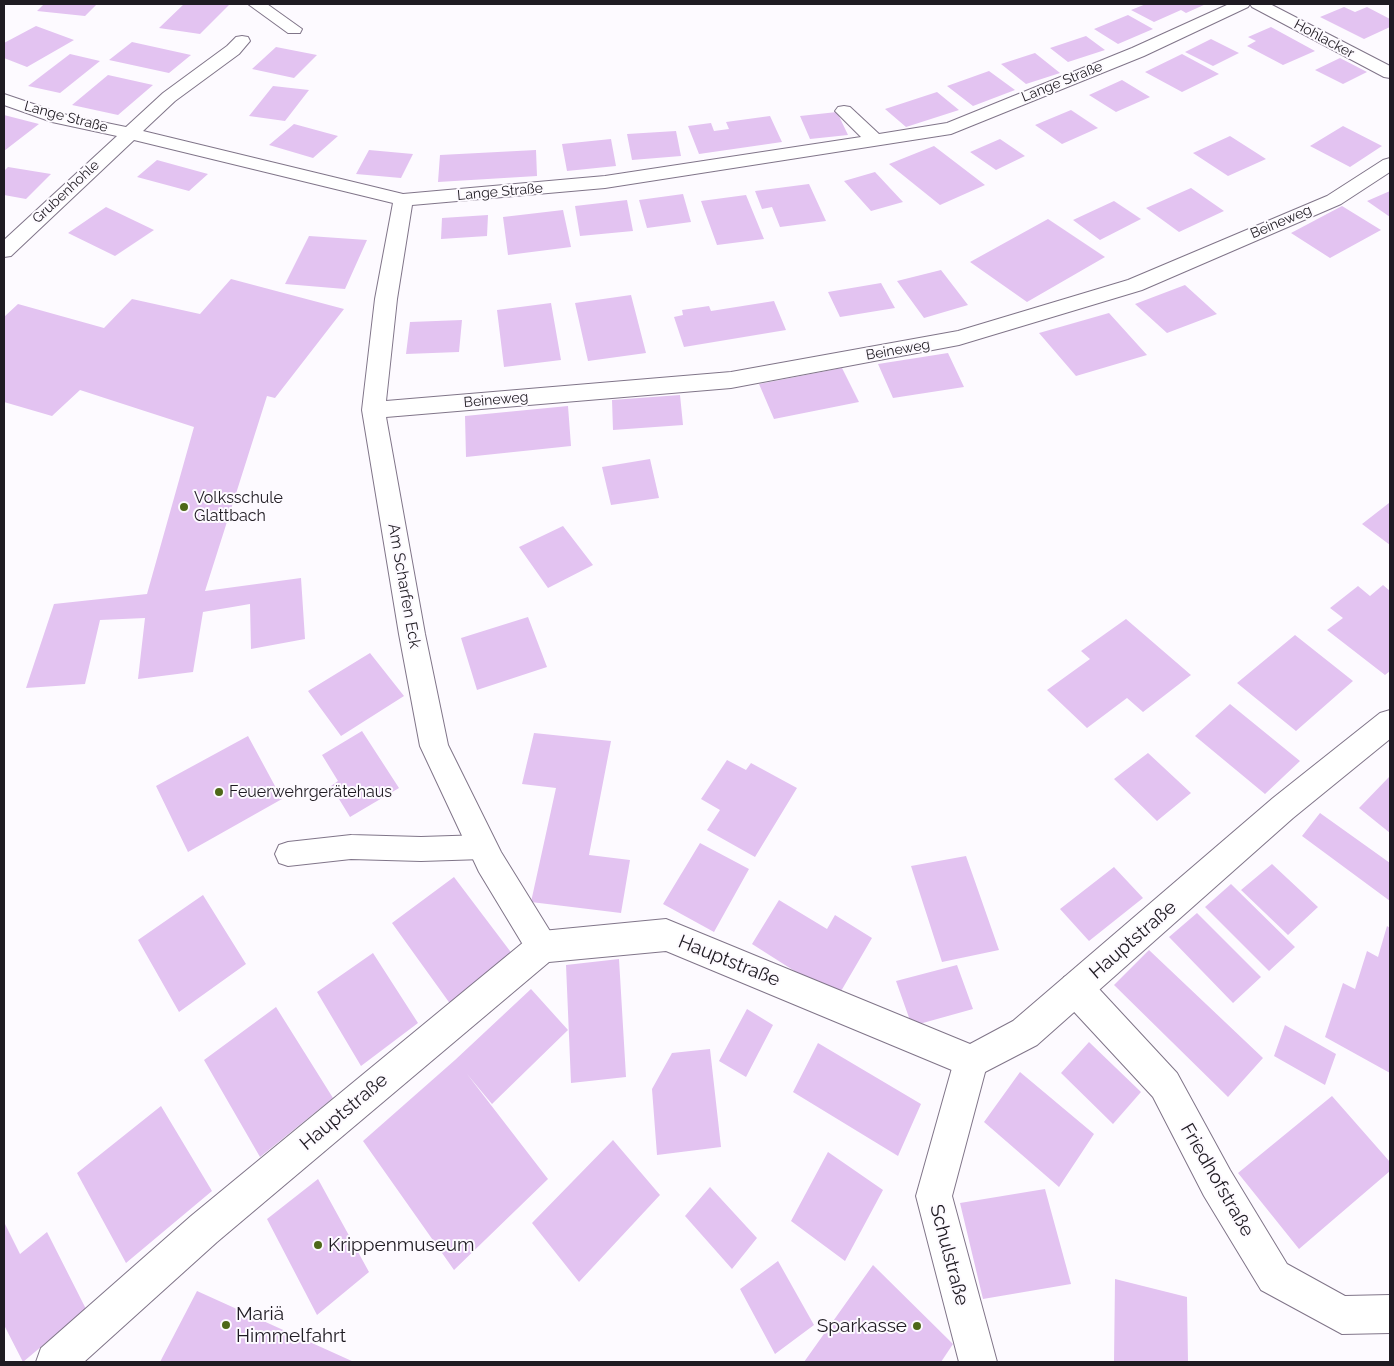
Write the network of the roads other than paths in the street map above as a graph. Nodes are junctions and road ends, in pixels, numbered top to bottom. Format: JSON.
{"nodes":[{"id":1,"x":256,"y":4,"type":"edge"},
{"id":2,"x":1242,"y":4,"type":"edge"},
{"id":3,"x":1258,"y":4,"type":"edge"},
{"id":4,"x":294,"y":29,"type":"dead end"},
{"id":5,"x":242,"y":41,"type":"dead end"},
{"id":6,"x":1390,"y":74,"type":"edge"},
{"id":7,"x":4,"y":100,"type":"edge"},
{"id":8,"x":844,"y":112,"type":"dead end"},
{"id":9,"x":129,"y":133,"type":"junction"},
{"id":10,"x":875,"y":140,"type":"junction"},
{"id":11,"x":1390,"y":164,"type":"edge"},
{"id":12,"x":403,"y":200,"type":"junction"},
{"id":13,"x":4,"y":251,"type":"edge"},
{"id":14,"x":373,"y":410,"type":"junction"},
{"id":15,"x":1390,"y":722,"type":"edge"},
{"id":16,"x":483,"y":847,"type":"junction"},
{"id":17,"x":288,"y":854,"type":"dead end"},
{"id":18,"x":542,"y":947,"type":"junction"},
{"id":19,"x":1076,"y":989,"type":"junction"},
{"id":20,"x":971,"y":1061,"type":"junction"},
{"id":21,"x":1390,"y":1314,"type":"edge"},
{"id":22,"x":55,"y":1362,"type":"edge"},
{"id":23,"x":978,"y":1362,"type":"edge"}],
"edges":[{"from":1,"to":4,"type":"street"},
{"from":2,"to":10,"type":"street","name":"Lange Straße"},
{"from":3,"to":6,"type":"street","name":"Hohlacker"},
{"from":5,"to":9,"type":"street","name":"Lange Straße"},
{"from":7,"to":9,"type":"street","name":"Lange Straße"},
{"from":8,"to":10,"type":"street"},
{"from":9,"to":12,"type":"street","name":"Lange Straße"},
{"from":9,"to":13,"type":"street","name":"Grubenhohle"},
{"from":10,"to":12,"type":"street","name":"Lange Straße"},
{"from":11,"to":14,"type":"street","name":"Beineweg"},
{"from":12,"to":14,"type":"street","name":"Am Scharfen Eck"},
{"from":14,"to":16,"type":"street","name":"Am Scharfen Eck"},
{"from":15,"to":19,"type":"street","name":"Hauptstraße"},
{"from":16,"to":17,"type":"lane"},
{"from":16,"to":18,"type":"street","name":"Am Scharfen Eck"},
{"from":18,"to":20,"type":"street","name":"Hauptstraße"},
{"from":18,"to":22,"type":"street","name":"Hauptstraße"},
{"from":19,"to":20,"type":"street","name":"Hauptstraße"},
{"from":19,"to":21,"type":"street","name":"Friedhofstraße"},
{"from":20,"to":23,"type":"street","name":"Schulstraße"}]}
